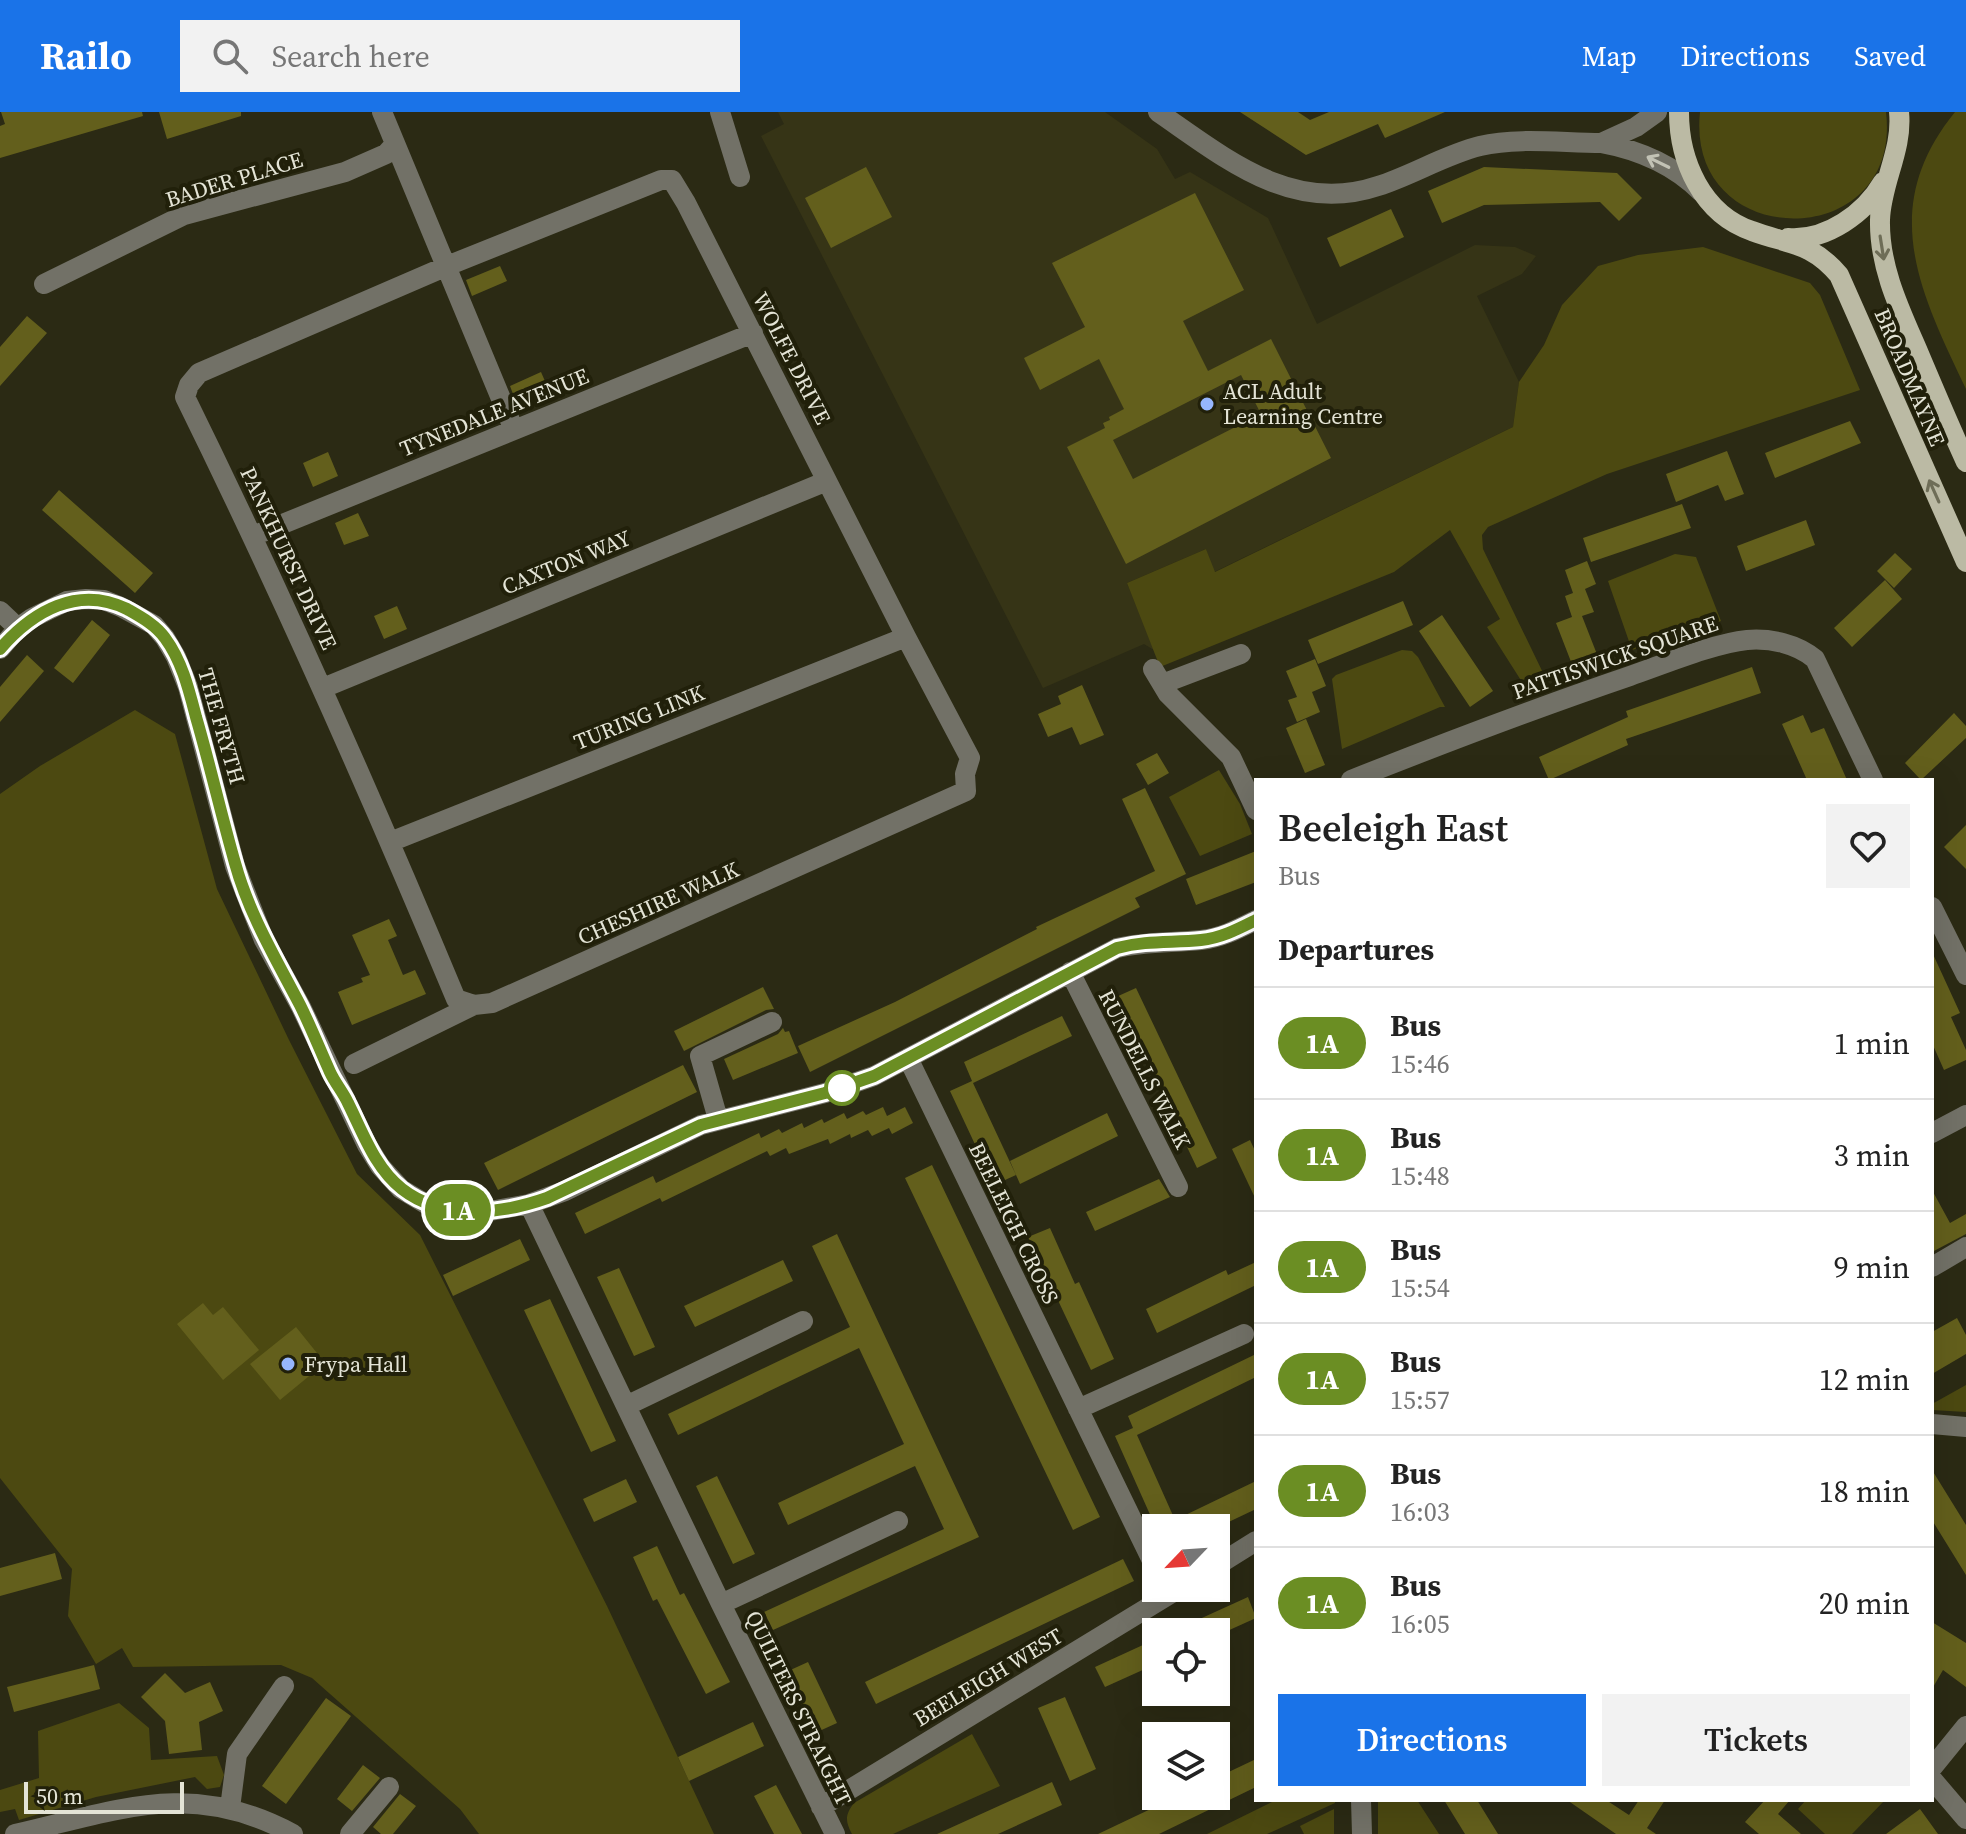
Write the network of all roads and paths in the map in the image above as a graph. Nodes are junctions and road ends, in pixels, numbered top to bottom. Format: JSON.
{"nodes":[{"id":1,"x":382,"y":112,"type":"edge"},
{"id":2,"x":720,"y":112,"type":"edge"},
{"id":3,"x":1158,"y":112,"type":"edge"},
{"id":4,"x":1657,"y":112,"type":"edge"},
{"id":5,"x":1679,"y":112,"type":"edge"},
{"id":6,"x":1899,"y":112,"type":"edge"},
{"id":7,"x":1916,"y":112,"type":"edge"},
{"id":8,"x":1601,"y":143,"type":"junction"},
{"id":9,"x":395,"y":144,"type":"junction"},
{"id":10,"x":1892,"y":166,"type":"junction"},
{"id":11,"x":740,"y":177,"type":"dead end"},
{"id":12,"x":1706,"y":198,"type":"junction"},
{"id":13,"x":1780,"y":238,"type":"junction"},
{"id":14,"x":447,"y":266,"type":"junction"},
{"id":15,"x":44,"y":284,"type":"dead end"},
{"id":16,"x":753,"y":333,"type":"junction"},
{"id":17,"x":514,"y":430,"type":"junction"},
{"id":18,"x":1966,"y":462,"type":"edge"},
{"id":19,"x":827,"y":481,"type":"junction"},
{"id":20,"x":253,"y":536,"type":"junction"},
{"id":21,"x":1966,"y":562,"type":"edge"},
{"id":22,"x":0,"y":611,"type":"edge"},
{"id":23,"x":18,"y":628,"type":"junction"},
{"id":24,"x":906,"y":637,"type":"junction"},
{"id":25,"x":0,"y":649,"type":"edge"},
{"id":26,"x":1241,"y":654,"type":"dead end"},
{"id":27,"x":323,"y":688,"type":"junction"},
{"id":28,"x":965,"y":774,"type":"joint"},
{"id":29,"x":1356,"y":778,"type":"edge"},
{"id":30,"x":1872,"y":778,"type":"edge"},
{"id":31,"x":1254,"y":806,"type":"edge"},
{"id":32,"x":390,"y":842,"type":"junction"},
{"id":33,"x":1934,"y":911,"type":"edge"},
{"id":34,"x":1254,"y":921,"type":"edge"},
{"id":35,"x":1070,"y":972,"type":"junction"},
{"id":36,"x":1966,"y":975,"type":"edge"},
{"id":37,"x":474,"y":1005,"type":"junction"},
{"id":38,"x":772,"y":1022,"type":"dead end"},
{"id":39,"x":908,"y":1058,"type":"junction"},
{"id":40,"x":354,"y":1064,"type":"dead end"},
{"id":41,"x":1966,"y":1115,"type":"edge"},
{"id":42,"x":718,"y":1119,"type":"junction"},
{"id":43,"x":1934,"y":1132,"type":"edge"},
{"id":44,"x":1178,"y":1187,"type":"dead end"},
{"id":45,"x":529,"y":1204,"type":"junction"},
{"id":46,"x":1966,"y":1247,"type":"edge"},
{"id":47,"x":1934,"y":1266,"type":"edge"},
{"id":48,"x":803,"y":1321,"type":"dead end"},
{"id":49,"x":1244,"y":1334,"type":"dead end"},
{"id":50,"x":628,"y":1405,"type":"junction"},
{"id":51,"x":1078,"y":1409,"type":"junction"},
{"id":52,"x":1934,"y":1424,"type":"edge"},
{"id":53,"x":1966,"y":1427,"type":"edge"},
{"id":54,"x":898,"y":1521,"type":"dead end"},
{"id":55,"x":1142,"y":1540,"type":"edge"},
{"id":56,"x":1254,"y":1542,"type":"edge"},
{"id":57,"x":1230,"y":1557,"type":"edge"},
{"id":58,"x":1152,"y":1602,"type":"edge"},
{"id":59,"x":721,"y":1604,"type":"junction"},
{"id":60,"x":284,"y":1686,"type":"dead end"},
{"id":61,"x":1966,"y":1726,"type":"edge"},
{"id":62,"x":1934,"y":1766,"type":"edge"},
{"id":63,"x":1934,"y":1781,"type":"edge"},
{"id":64,"x":389,"y":1787,"type":"dead end"},
{"id":65,"x":1361,"y":1802,"type":"edge"},
{"id":66,"x":821,"y":1807,"type":"junction"},
{"id":67,"x":230,"y":1808,"type":"junction"},
{"id":68,"x":1966,"y":1819,"type":"edge"},
{"id":69,"x":65,"y":1828,"type":"edge"},
{"id":70,"x":15,"y":1834,"type":"edge"},
{"id":71,"x":293,"y":1834,"type":"edge"},
{"id":72,"x":350,"y":1834,"type":"edge"},
{"id":73,"x":835,"y":1834,"type":"edge"},
{"id":74,"x":1362,"y":1834,"type":"edge"}],
"edges":[{"from":1,"to":9,"type":"street"},
{"from":2,"to":11,"type":"street"},
{"from":3,"to":8,"type":"street"},
{"from":4,"to":8,"type":"street"},
{"from":5,"to":12,"type":"main road","name":"BROADMAYNE"},
{"from":6,"to":10,"type":"main road","name":"BROADMAYNE"},
{"from":7,"to":10,"type":"main road"},
{"from":12,"to":8,"type":"street","one_way":true},
{"from":9,"to":14,"type":"street"},
{"from":9,"to":15,"type":"street","name":"BADER PLACE"},
{"from":10,"to":13,"type":"main road","name":"BROADMAYNE"},
{"from":10,"to":18,"type":"main road","name":"BROADMAYNE","one_way":true},
{"from":12,"to":13,"type":"main road","name":"BROADMAYNE"},
{"from":21,"to":13,"type":"main road","name":"BROADMAYNE","one_way":true},
{"from":14,"to":16,"type":"street","name":"WOLFE DRIVE"},
{"from":14,"to":17,"type":"street"},
{"from":14,"to":20,"type":"street","name":"PANKHURST DRIVE"},
{"from":16,"to":17,"type":"street","name":"TYNEDALE AVENUE"},
{"from":16,"to":19,"type":"street","name":"WOLFE DRIVE"},
{"from":17,"to":20,"type":"street","name":"TYNEDALE AVENUE"},
{"from":19,"to":24,"type":"street","name":"WOLFE DRIVE"},
{"from":19,"to":27,"type":"street","name":"CAXTON WAY"},
{"from":20,"to":27,"type":"street","name":"PANKHURST DRIVE"},
{"from":22,"to":23,"type":"street"},
{"from":23,"to":25,"type":"street","name":"THE FRYTH"},
{"from":23,"to":45,"type":"street","name":"THE FRYTH"},
{"from":24,"to":28,"type":"street","name":"WOLFE DRIVE"},
{"from":24,"to":32,"type":"street","name":"TURING LINK"},
{"from":26,"to":31,"type":"street"},
{"from":27,"to":32,"type":"street","name":"PANKHURST DRIVE"},
{"from":28,"to":37,"type":"street","name":"CHESHIRE WALK"},
{"from":29,"to":30,"type":"street","name":"PATTISWICK SQUARE"},
{"from":32,"to":37,"type":"street","name":"PANKHURST DRIVE"},
{"from":33,"to":36,"type":"street"},
{"from":34,"to":35,"type":"street","name":"THE FRYTH"},
{"from":35,"to":39,"type":"street","name":"THE FRYTH"},
{"from":35,"to":44,"type":"street","name":"RUNDELLS WALK"},
{"from":37,"to":40,"type":"street","name":"CHESHIRE WALK"},
{"from":38,"to":42,"type":"street"},
{"from":39,"to":42,"type":"street","name":"THE FRYTH"},
{"from":39,"to":51,"type":"street","name":"BEELEIGH CROSS"},
{"from":41,"to":43,"type":"street"},
{"from":42,"to":45,"type":"street","name":"THE FRYTH"},
{"from":45,"to":50,"type":"street","name":"QUILTERS STRAIGHT"},
{"from":46,"to":47,"type":"street"},
{"from":48,"to":50,"type":"street"},
{"from":49,"to":51,"type":"street"},
{"from":50,"to":59,"type":"street","name":"QUILTERS STRAIGHT"},
{"from":51,"to":55,"type":"street","name":"BEELEIGH CROSS"},
{"from":52,"to":53,"type":"street"},
{"from":54,"to":59,"type":"street","name":"QUILTERS STRAIGHT"},
{"from":56,"to":57,"type":"street"},
{"from":58,"to":66,"type":"street","name":"BEELEIGH WEST"},
{"from":59,"to":66,"type":"street","name":"QUILTERS STRAIGHT"},
{"from":60,"to":67,"type":"street"},
{"from":61,"to":62,"type":"street"},
{"from":63,"to":68,"type":"street"},
{"from":64,"to":72,"type":"street"},
{"from":65,"to":74,"type":"street"},
{"from":66,"to":73,"type":"street","name":"QUILTERS STRAIGHT"},
{"from":67,"to":69,"type":"street"},
{"from":67,"to":71,"type":"street"},
{"from":69,"to":70,"type":"street"}]}
